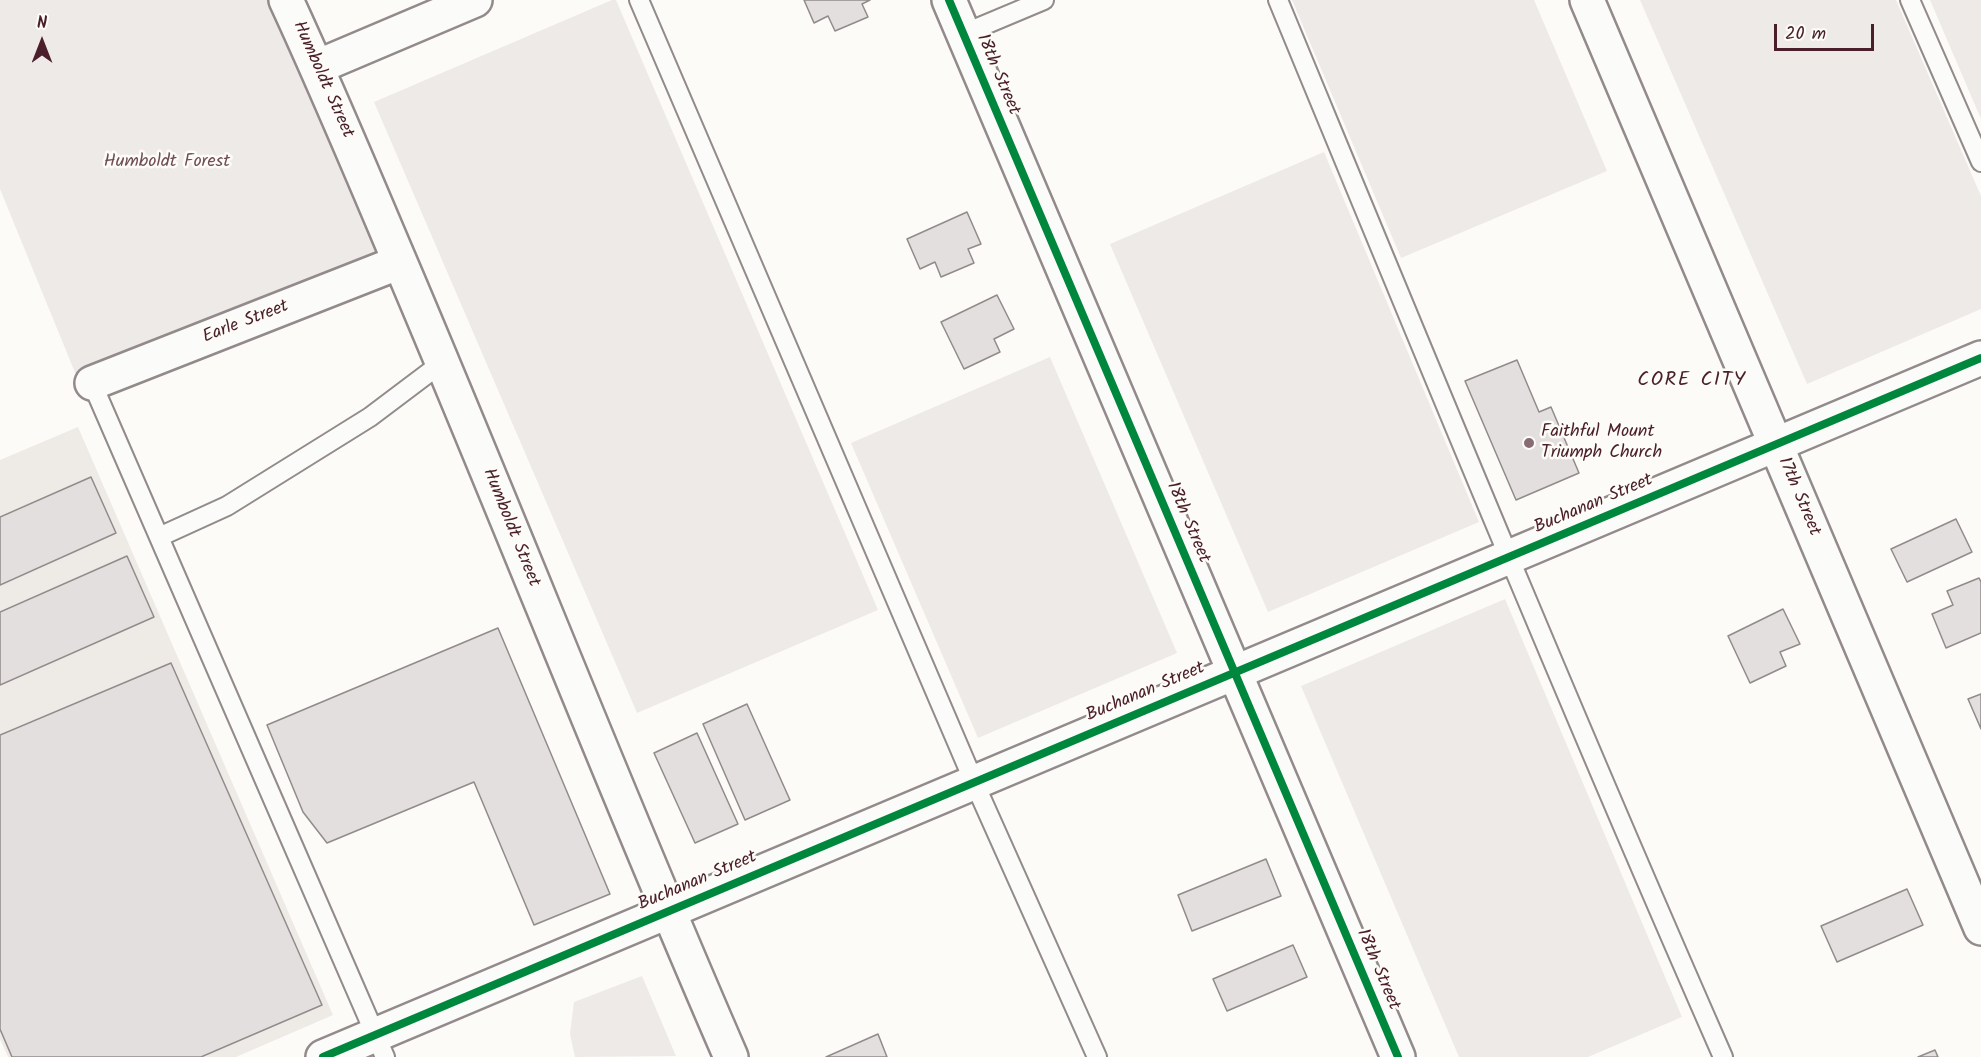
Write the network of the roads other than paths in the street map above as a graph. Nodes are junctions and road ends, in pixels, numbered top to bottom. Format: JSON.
{"nodes":[{"id":1,"x":286,"y":0,"type":"edge"},
{"id":2,"x":475,"y":0,"type":"edge"},
{"id":3,"x":639,"y":0,"type":"edge"},
{"id":4,"x":949,"y":0,"type":"edge"},
{"id":5,"x":1044,"y":0,"type":"edge"},
{"id":6,"x":1278,"y":0,"type":"edge"},
{"id":7,"x":1587,"y":0,"type":"edge"},
{"id":8,"x":1910,"y":0,"type":"edge"},
{"id":9,"x":963,"y":34,"type":"junction"},
{"id":10,"x":317,"y":67,"type":"junction"},
{"id":11,"x":1981,"y":162,"type":"edge"},
{"id":12,"x":400,"y":262,"type":"junction"},
{"id":13,"x":1981,"y":358,"type":"edge"},
{"id":14,"x":443,"y":362,"type":"junction"},
{"id":15,"x":92,"y":383,"type":"joint"},
{"id":16,"x":1776,"y":444,"type":"junction"},
{"id":17,"x":159,"y":537,"type":"junction"},
{"id":18,"x":1510,"y":558,"type":"junction"},
{"id":19,"x":1234,"y":672,"type":"junction"},
{"id":20,"x":974,"y":782,"type":"junction"},
{"id":21,"x":667,"y":911,"type":"junction"},
{"id":22,"x":1981,"y":928,"type":"edge"},
{"id":23,"x":380,"y":1046,"type":"edge"},
{"id":24,"x":323,"y":1057,"type":"edge"},
{"id":25,"x":731,"y":1057,"type":"edge"},
{"id":26,"x":1097,"y":1057,"type":"edge"},
{"id":27,"x":1398,"y":1057,"type":"edge"},
{"id":28,"x":1723,"y":1057,"type":"edge"}],
"edges":[{"from":1,"to":10,"type":"street","name":"Humboldt Street"},
{"from":2,"to":10,"type":"street"},
{"from":3,"to":20,"type":"lane"},
{"from":4,"to":9,"type":"street","name":"18th Street"},
{"from":5,"to":9,"type":"lane"},
{"from":6,"to":18,"type":"lane"},
{"from":7,"to":16,"type":"street","name":"17th Street"},
{"from":8,"to":11,"type":"lane"},
{"from":9,"to":19,"type":"street","name":"18th Street"},
{"from":10,"to":12,"type":"street","name":"Humboldt Street"},
{"from":12,"to":14,"type":"street","name":"Humboldt Street"},
{"from":12,"to":15,"type":"street","name":"Earle Street"},
{"from":13,"to":16,"type":"street","name":"Buchanan Street"},
{"from":14,"to":17,"type":"lane"},
{"from":14,"to":21,"type":"street","name":"Humboldt Street"},
{"from":15,"to":17,"type":"lane"},
{"from":16,"to":18,"type":"street","name":"Buchanan Street"},
{"from":16,"to":22,"type":"street","name":"17th Street"},
{"from":17,"to":23,"type":"lane"},
{"from":18,"to":19,"type":"street","name":"Buchanan Street"},
{"from":18,"to":28,"type":"lane"},
{"from":19,"to":20,"type":"street","name":"Buchanan Street"},
{"from":19,"to":27,"type":"street","name":"18th Street"},
{"from":20,"to":21,"type":"street","name":"Buchanan Street"},
{"from":20,"to":26,"type":"lane"},
{"from":21,"to":23,"type":"street","name":"Buchanan Street"},
{"from":21,"to":25,"type":"street","name":"Humboldt Street"},
{"from":23,"to":24,"type":"street","name":"Buchanan Street"}]}
